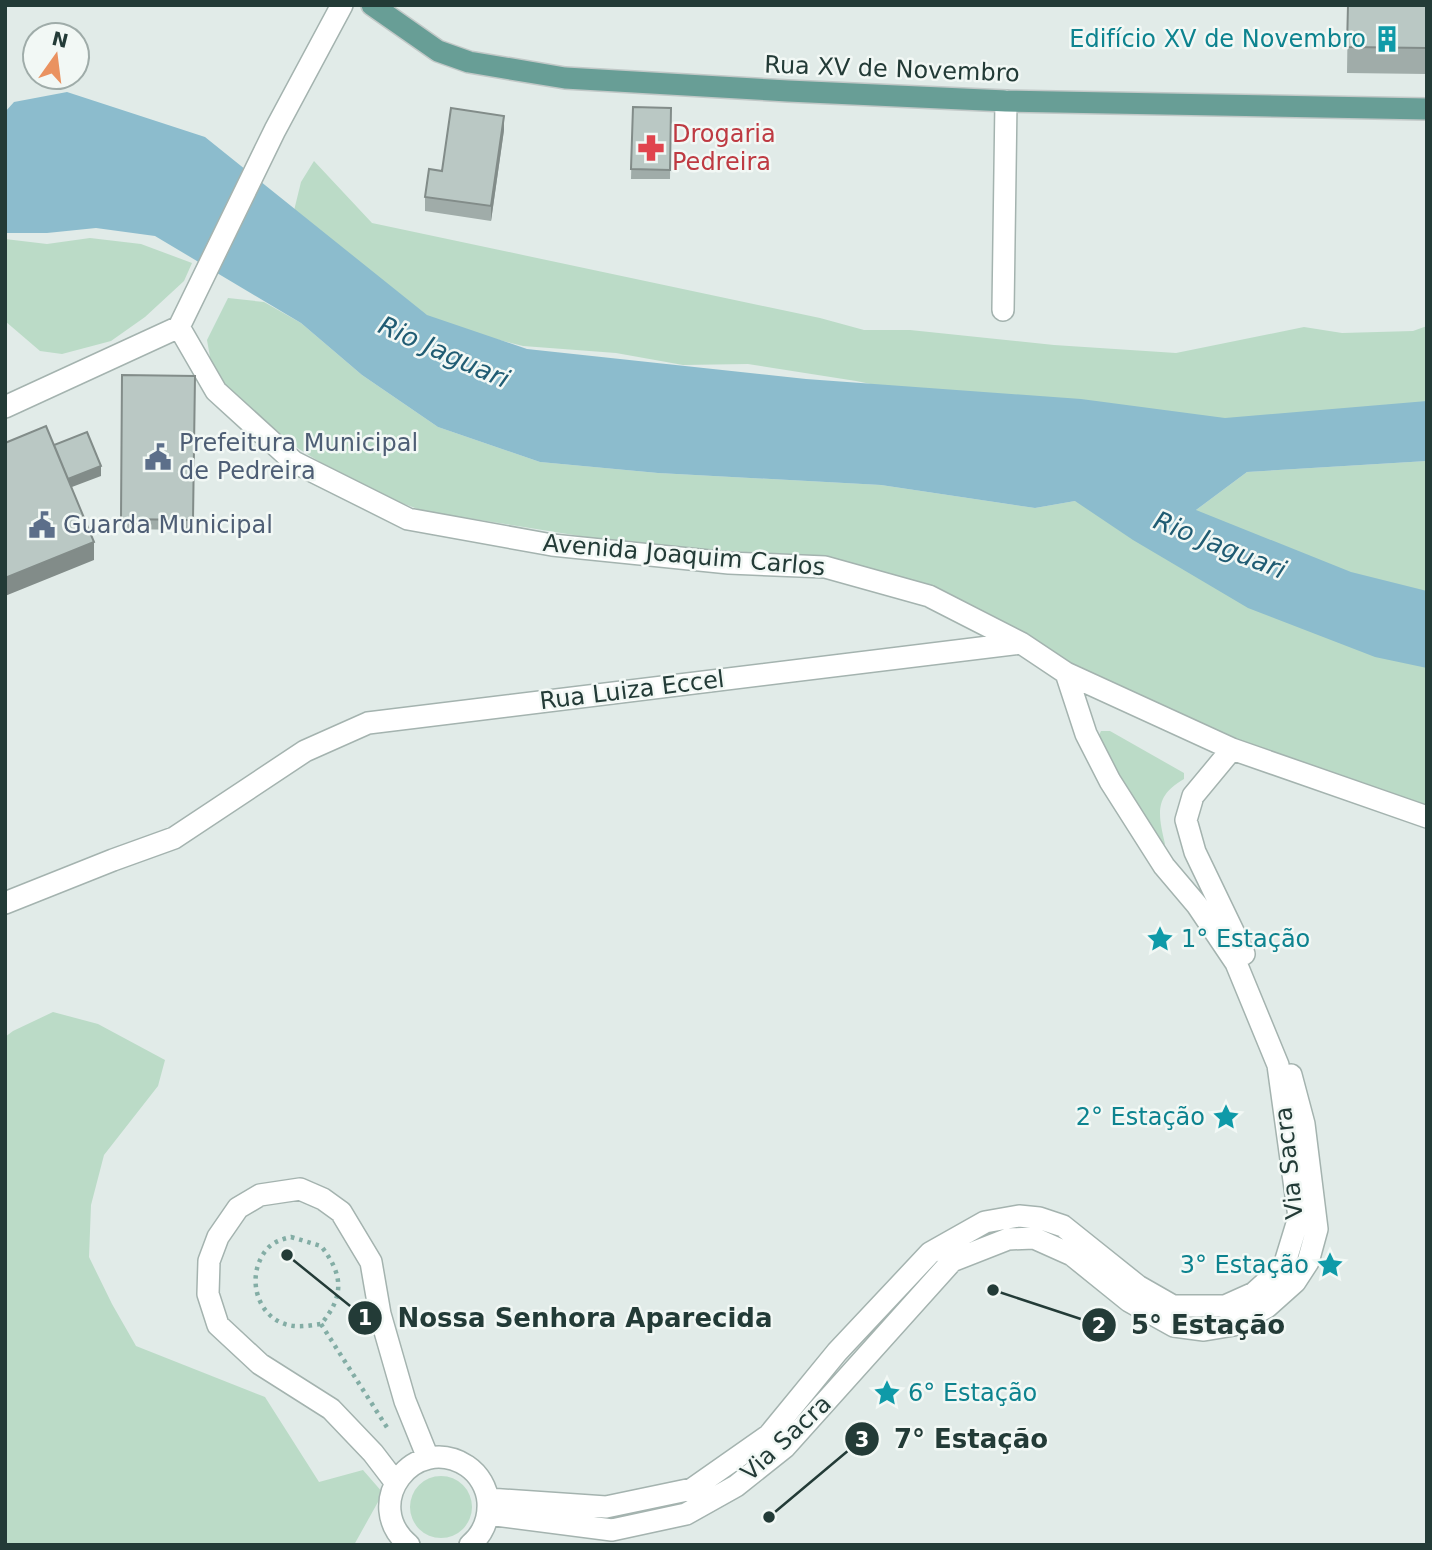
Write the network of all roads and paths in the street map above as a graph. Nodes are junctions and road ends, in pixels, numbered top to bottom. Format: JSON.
{"nodes":[{"id":1,"x":342,"y":5,"type":"edge"},
{"id":2,"x":372,"y":5,"type":"edge"},
{"id":3,"x":1006,"y":101,"type":"junction"},
{"id":4,"x":1427,"y":109,"type":"edge"},
{"id":5,"x":1003,"y":310,"type":"dead end"},
{"id":6,"x":179,"y":327,"type":"junction"},
{"id":7,"x":5,"y":407,"type":"edge"},
{"id":8,"x":1021,"y":643,"type":"junction"},
{"id":9,"x":1066,"y":673,"type":"junction"},
{"id":10,"x":1232,"y":749,"type":"junction"},
{"id":11,"x":1427,"y":817,"type":"edge"},
{"id":12,"x":5,"y":903,"type":"edge"},
{"id":13,"x":1233,"y":947,"type":"junction"},
{"id":14,"x":1037,"y":1228,"type":"junction"},
{"id":15,"x":321,"y":1324,"type":"junction"},
{"id":16,"x":806,"y":1390,"type":"junction"},
{"id":17,"x":824,"y":1404,"type":"junction"},
{"id":18,"x":389,"y":1431,"type":"dead end"},
{"id":19,"x":428,"y":1458,"type":"junction"},
{"id":20,"x":396,"y":1483,"type":"junction"},
{"id":21,"x":488,"y":1506,"type":"junction"},
{"id":22,"x":409,"y":1545,"type":"edge"},
{"id":23,"x":470,"y":1545,"type":"edge"}],
"edges":[{"from":1,"to":6,"type":"street"},
{"from":2,"to":3,"type":"main road","name":"Rua XV de Novembro"},
{"from":3,"to":4,"type":"main road","name":"Rua XV de Novembro"},
{"from":3,"to":5,"type":"street"},
{"from":6,"to":7,"type":"street"},
{"from":6,"to":8,"type":"street","name":"Avenida Joaquim Carlos"},
{"from":8,"to":9,"type":"street","name":"Avenida Joaquim Carlos"},
{"from":8,"to":12,"type":"street","name":"Rua Luiza Eccel"},
{"from":9,"to":10,"type":"street","name":"Avenida Joaquim Carlos"},
{"from":9,"to":13,"type":"street","name":"Via Sacra"},
{"from":10,"to":11,"type":"street","name":"Avenida Joaquim Carlos"},
{"from":10,"to":13,"type":"street","name":"Via Sacra"},
{"from":13,"to":14,"type":"street","name":"Via Sacra"},
{"from":14,"to":16,"type":"street","name":"Via Sacra"},
{"from":14,"to":17,"type":"street","name":"Via Sacra"},
{"from":15,"to":15,"type":"path"},
{"from":15,"to":18,"type":"path"},
{"from":16,"to":17,"type":"street"},
{"from":16,"to":21,"type":"street","name":"Via Sacra"},
{"from":17,"to":21,"type":"street","name":"Via Sacra"},
{"from":19,"to":20,"type":"street"},
{"from":19,"to":20,"type":"street"},
{"from":19,"to":21,"type":"street"},
{"from":20,"to":22,"type":"street"},
{"from":21,"to":23,"type":"street"}]}
